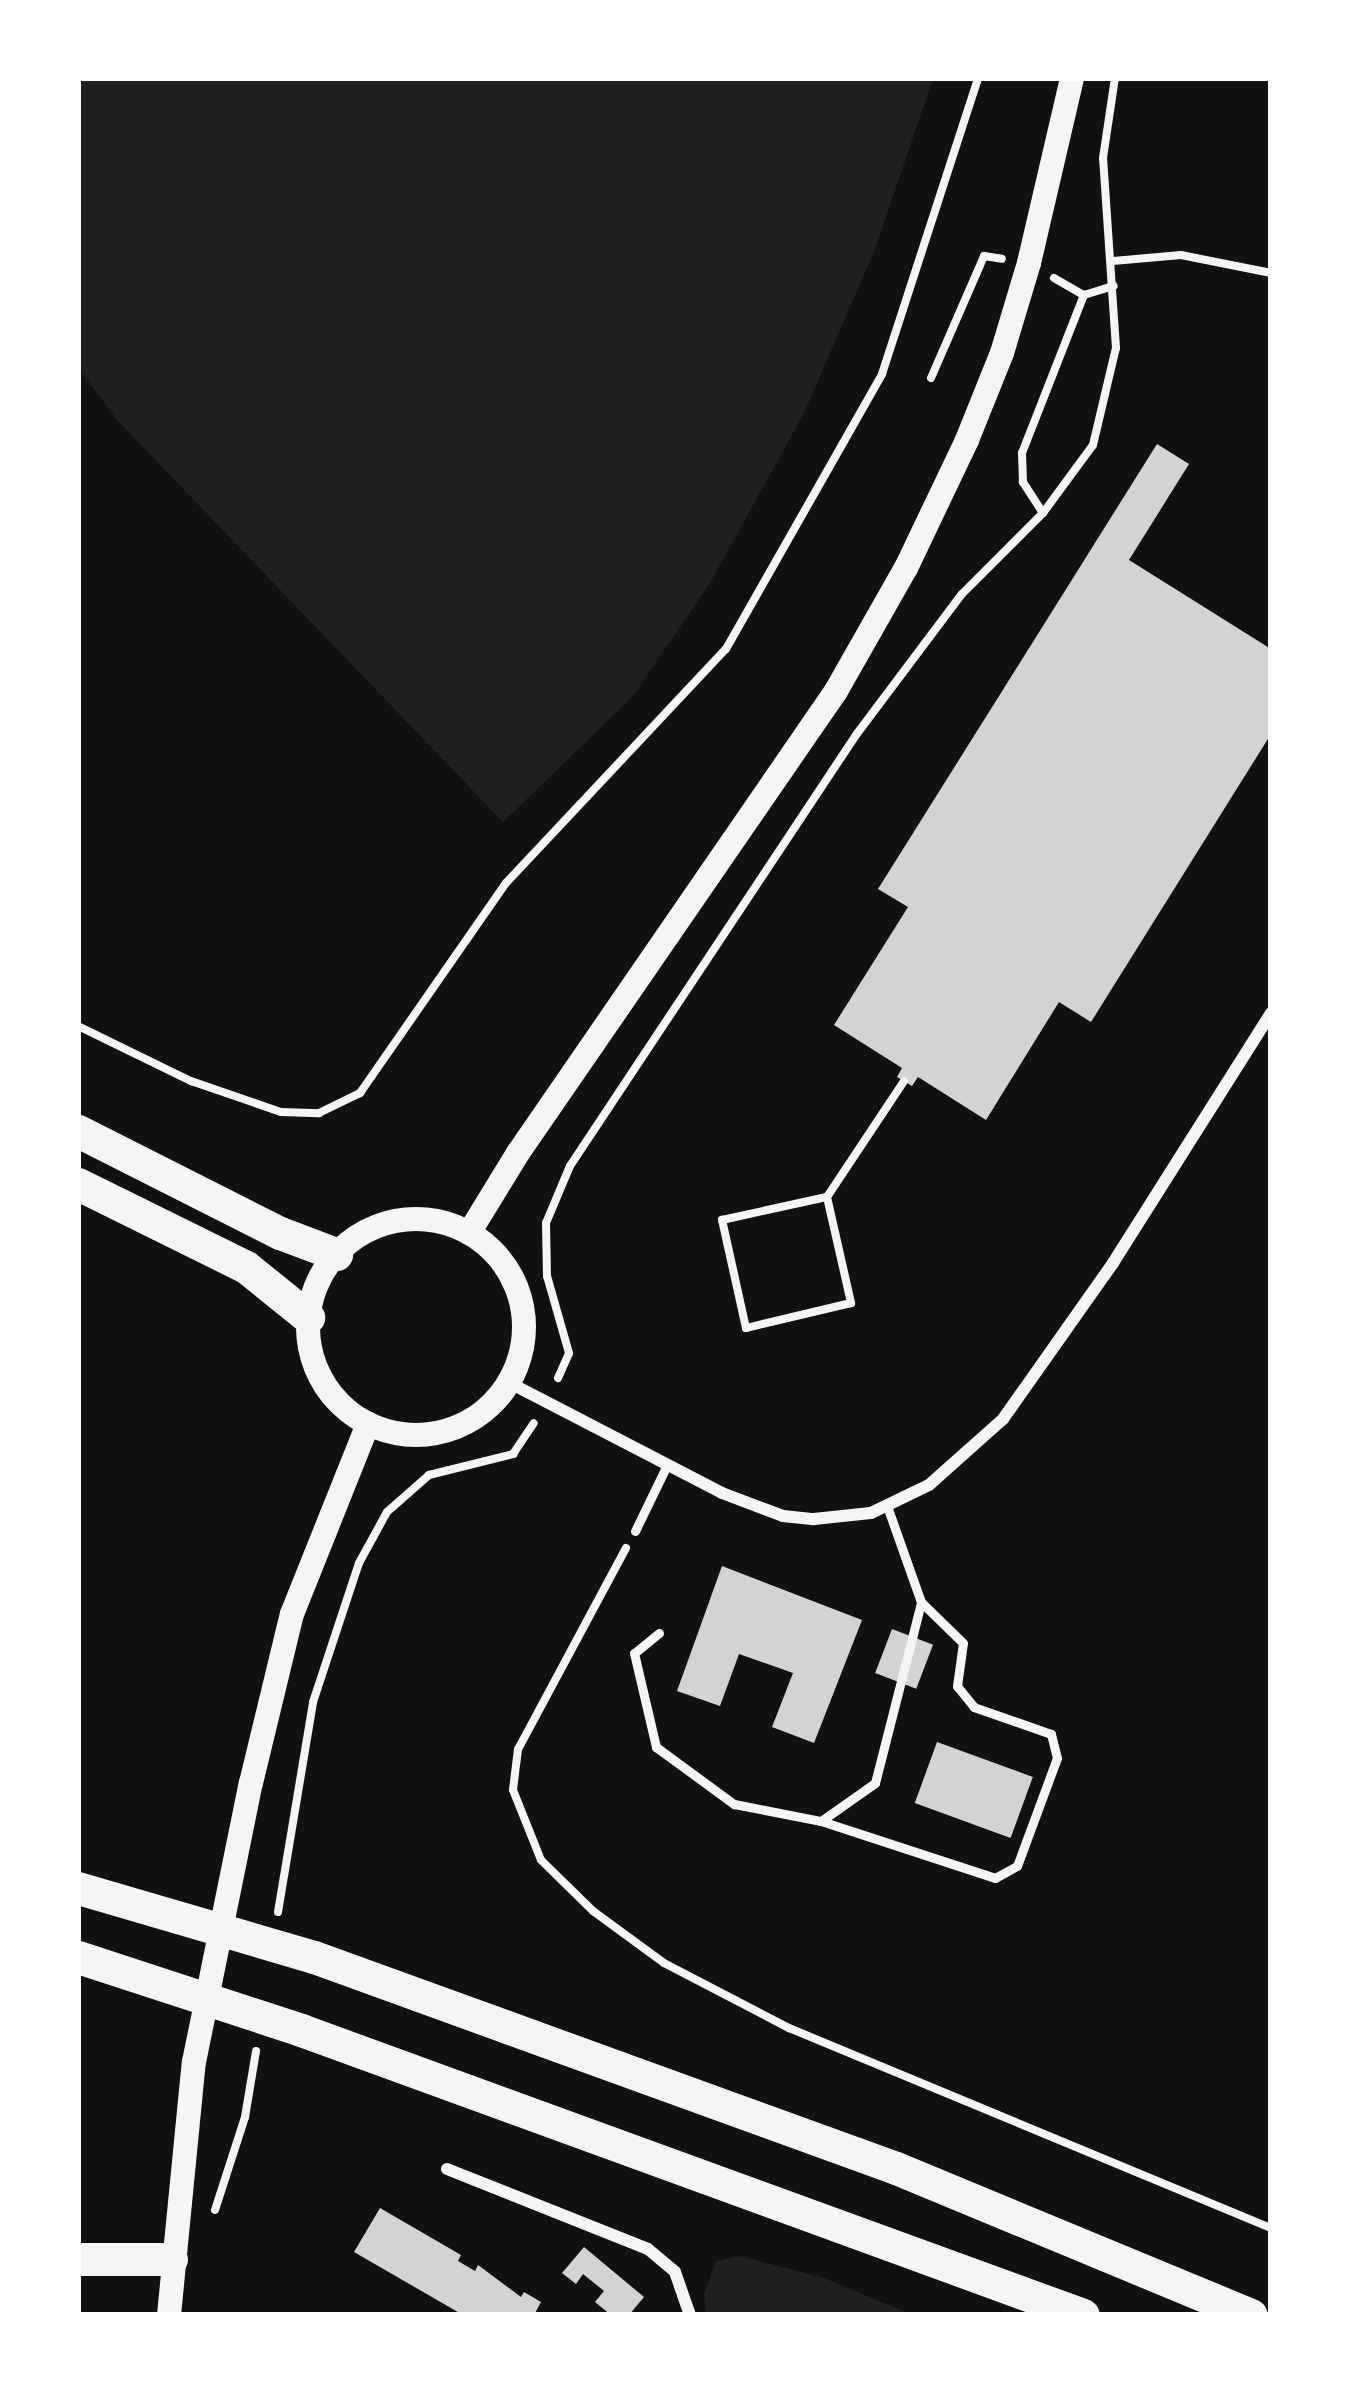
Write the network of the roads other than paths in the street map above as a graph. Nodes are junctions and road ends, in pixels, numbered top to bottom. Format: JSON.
{"nodes":[{"id":1,"x":1072,"y":78,"type":"edge"},
{"id":2,"x":1271,"y":1013,"type":"edge"},
{"id":3,"x":78,"y":1131,"type":"edge"},
{"id":4,"x":78,"y":1184,"type":"edge"},
{"id":5,"x":469,"y":1233,"type":"junction"},
{"id":6,"x":337,"y":1254,"type":"junction"},
{"id":7,"x":308,"y":1318,"type":"junction"},
{"id":8,"x":510,"y":1383,"type":"junction"},
{"id":9,"x":368,"y":1424,"type":"junction"},
{"id":10,"x":667,"y":1465,"type":"junction"},
{"id":11,"x":886,"y":1506,"type":"junction"},
{"id":12,"x":635,"y":1531,"type":"road end"},
{"id":13,"x":921,"y":1602,"type":"junction"},
{"id":14,"x":658,"y":1633,"type":"dead end"},
{"id":15,"x":821,"y":1820,"type":"junction"},
{"id":16,"x":78,"y":1888,"type":"edge"},
{"id":17,"x":78,"y":1958,"type":"edge"},
{"id":18,"x":447,"y":2169,"type":"dead end"},
{"id":19,"x":78,"y":2259,"type":"edge"},
{"id":20,"x":171,"y":2259,"type":"junction"},
{"id":21,"x":169,"y":2315,"type":"edge"},
{"id":22,"x":690,"y":2315,"type":"edge"},
{"id":23,"x":1083,"y":2315,"type":"edge"},
{"id":24,"x":1251,"y":2315,"type":"edge"}],
"edges":[{"from":1,"to":5,"type":"main road"},
{"from":2,"to":11,"type":"street"},
{"from":3,"to":6,"type":"highway"},
{"from":4,"to":7,"type":"highway"},
{"from":5,"to":6,"type":"main road"},
{"from":5,"to":8,"type":"main road"},
{"from":6,"to":7,"type":"main road"},
{"from":7,"to":9,"type":"main road"},
{"from":8,"to":9,"type":"main road"},
{"from":8,"to":10,"type":"street"},
{"from":9,"to":20,"type":"main road"},
{"from":10,"to":11,"type":"street"},
{"from":10,"to":12,"type":"lane"},
{"from":11,"to":13,"type":"lane"},
{"from":13,"to":15,"type":"lane"},
{"from":13,"to":15,"type":"lane"},
{"from":14,"to":15,"type":"lane"},
{"from":16,"to":24,"type":"highway"},
{"from":17,"to":23,"type":"highway"},
{"from":18,"to":22,"type":"street"},
{"from":19,"to":20,"type":"highway"},
{"from":20,"to":21,"type":"main road"}]}
